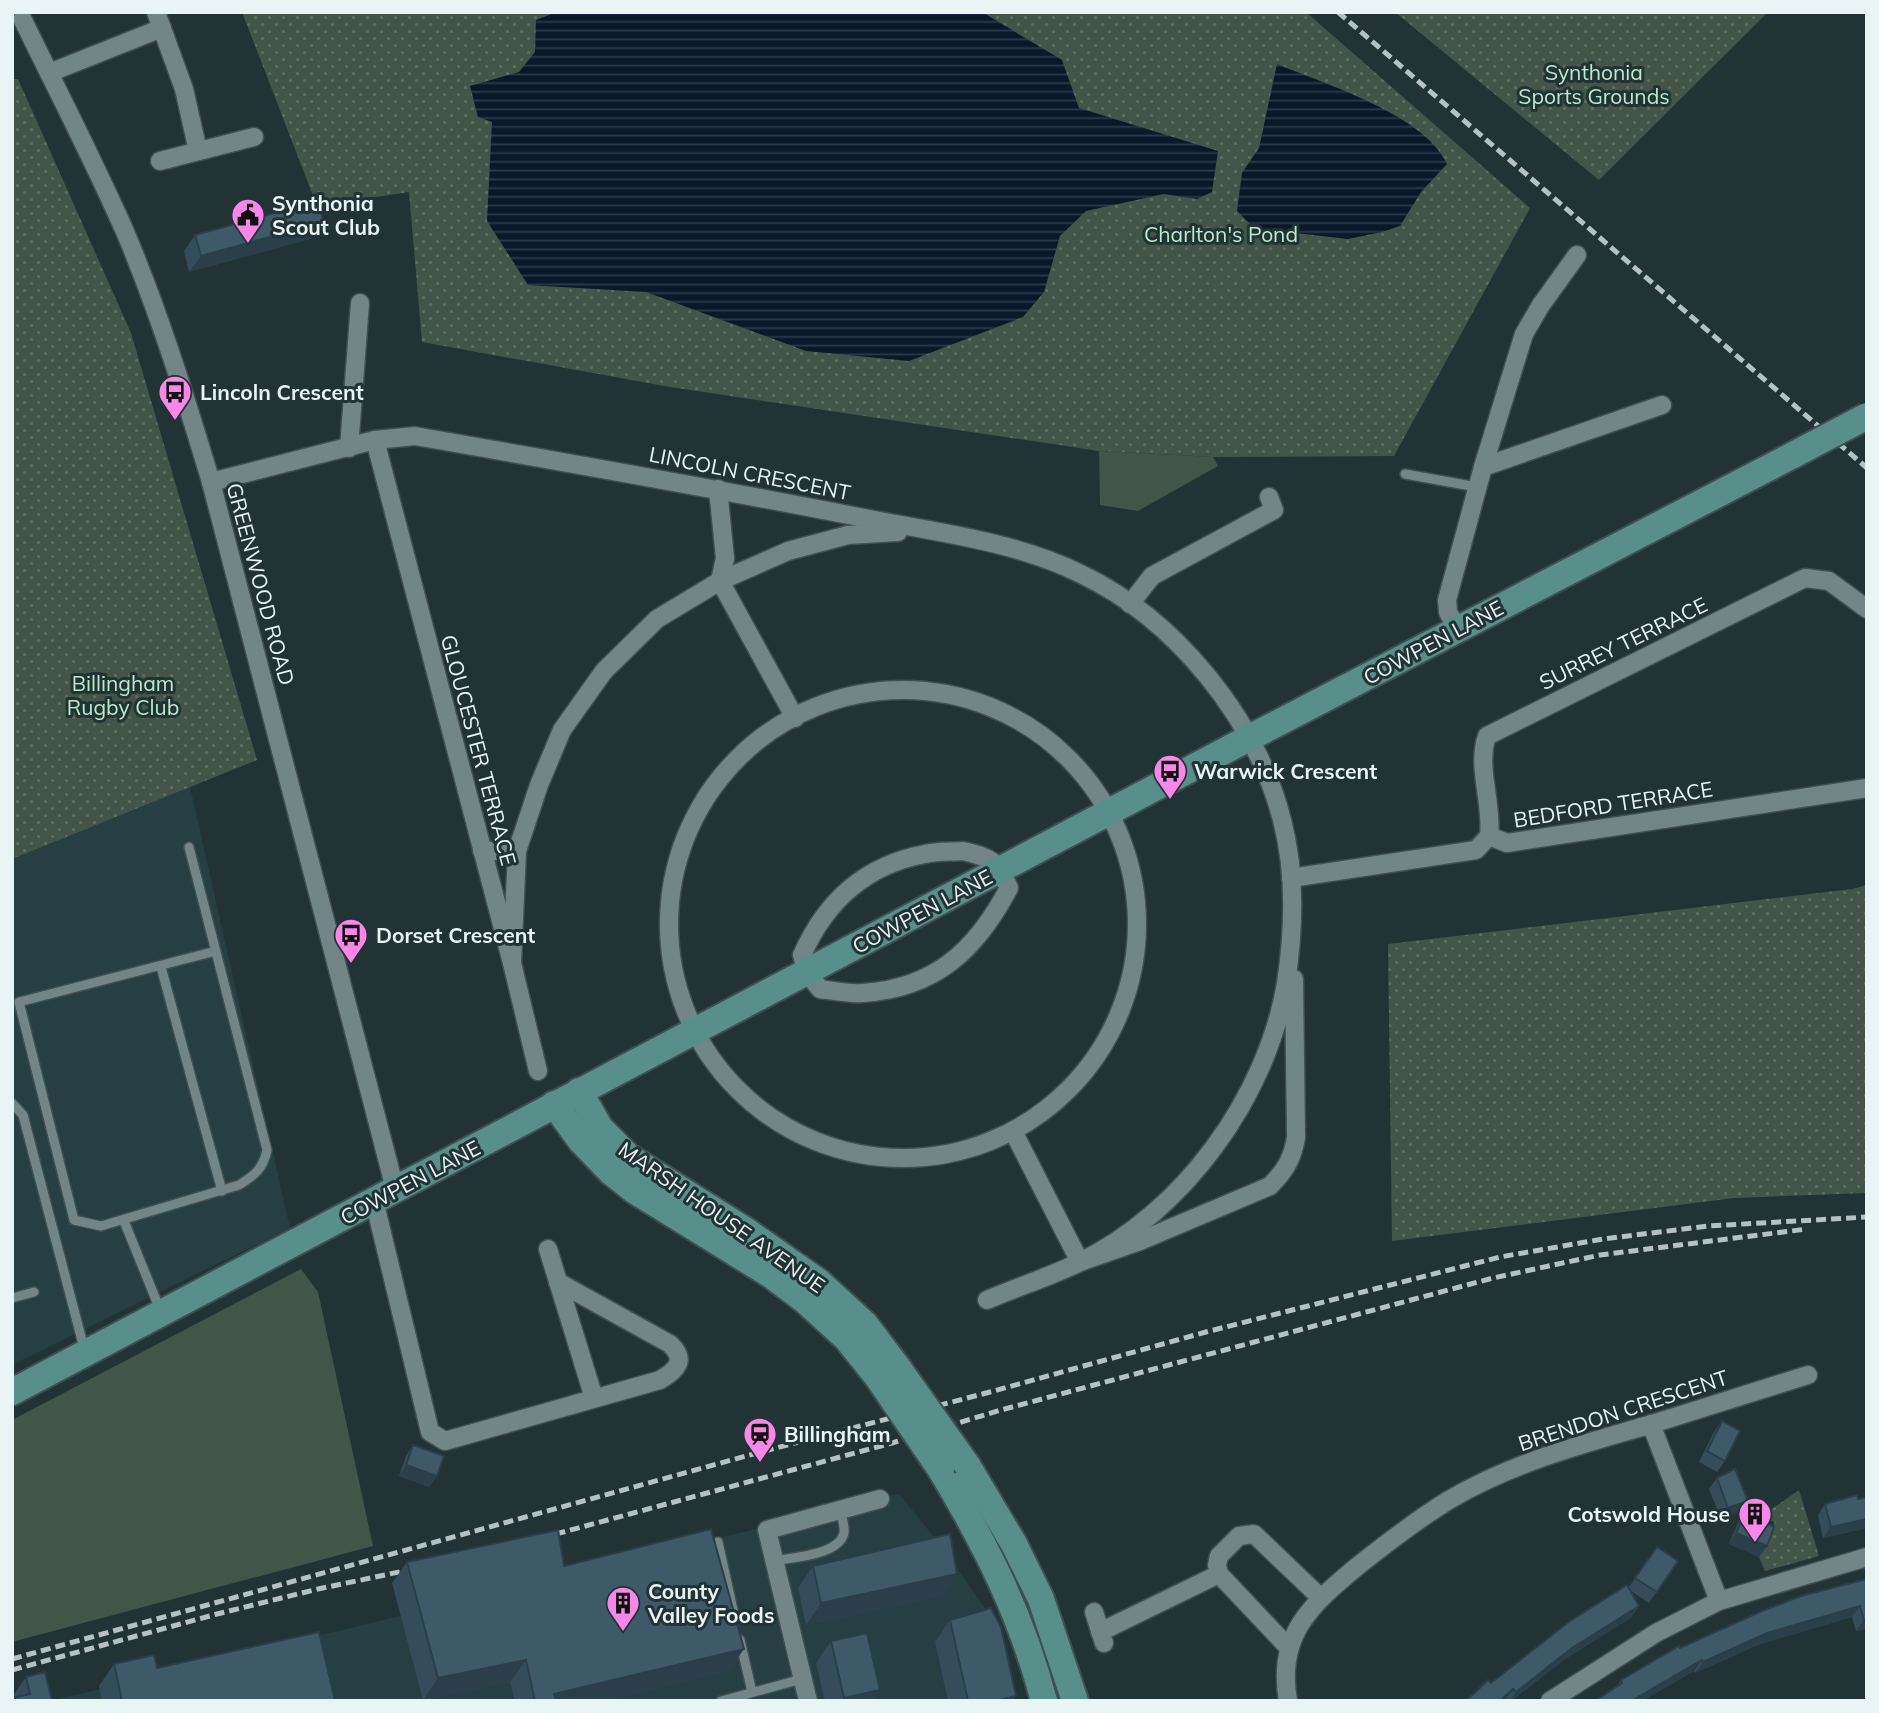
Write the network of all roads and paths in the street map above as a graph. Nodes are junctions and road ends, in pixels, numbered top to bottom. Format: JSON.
{"nodes":[{"id":1,"x":19,"y":12,"type":"edge"},
{"id":2,"x":159,"y":20,"type":"edge"},
{"id":3,"x":48,"y":73,"type":"junction"},
{"id":4,"x":254,"y":136,"type":"dead end"},
{"id":5,"x":198,"y":151,"type":"junction"},
{"id":6,"x":160,"y":161,"type":"dead end"},
{"id":7,"x":1577,"y":256,"type":"dead end"},
{"id":8,"x":361,"y":299,"type":"dead end"},
{"id":9,"x":1662,"y":405,"type":"dead end"},
{"id":10,"x":1867,"y":416,"type":"edge"},
{"id":11,"x":375,"y":440,"type":"junction"},
{"id":12,"x":349,"y":447,"type":"junction"},
{"id":13,"x":1483,"y":467,"type":"junction"},
{"id":14,"x":1405,"y":474,"type":"dead end"},
{"id":15,"x":211,"y":482,"type":"junction"},
{"id":16,"x":1477,"y":487,"type":"junction"},
{"id":17,"x":718,"y":489,"type":"junction"},
{"id":18,"x":1269,"y":497,"type":"dead end"},
{"id":19,"x":926,"y":531,"type":"junction"},
{"id":20,"x":720,"y":581,"type":"junction"},
{"id":21,"x":1129,"y":604,"type":"junction"},
{"id":22,"x":1867,"y":609,"type":"edge"},
{"id":23,"x":1457,"y":629,"type":"junction"},
{"id":24,"x":796,"y":718,"type":"junction"},
{"id":25,"x":1249,"y":738,"type":"junction"},
{"id":26,"x":1867,"y":788,"type":"edge"},
{"id":27,"x":1107,"y":813,"type":"junction"},
{"id":28,"x":1489,"y":836,"type":"junction"},
{"id":29,"x":189,"y":848,"type":"dead end"},
{"id":30,"x":482,"y":851,"type":"junction"},
{"id":31,"x":517,"y":851,"type":"junction"},
{"id":32,"x":1000,"y":869,"type":"junction"},
{"id":33,"x":1291,"y":878,"type":"junction"},
{"id":34,"x":1293,"y":939,"type":"junction"},
{"id":35,"x":216,"y":951,"type":"junction"},
{"id":36,"x":513,"y":962,"type":"junction"},
{"id":37,"x":161,"y":967,"type":"junction"},
{"id":38,"x":807,"y":972,"type":"junction"},
{"id":39,"x":694,"y":1032,"type":"junction"},
{"id":40,"x":538,"y":1072,"type":"dead end"},
{"id":41,"x":579,"y":1091,"type":"junction"},
{"id":42,"x":12,"y":1103,"type":"edge"},
{"id":43,"x":554,"y":1104,"type":"junction"},
{"id":44,"x":1013,"y":1131,"type":"junction"},
{"id":45,"x":222,"y":1191,"type":"junction"},
{"id":46,"x":384,"y":1195,"type":"junction"},
{"id":47,"x":124,"y":1221,"type":"junction"},
{"id":48,"x":548,"y":1249,"type":"dead end"},
{"id":49,"x":1080,"y":1262,"type":"junction"},
{"id":50,"x":558,"y":1282,"type":"junction"},
{"id":51,"x":34,"y":1292,"type":"dead end"},
{"id":52,"x":12,"y":1298,"type":"edge"},
{"id":53,"x":987,"y":1300,"type":"dead end"},
{"id":54,"x":162,"y":1314,"type":"junction"},
{"id":55,"x":85,"y":1354,"type":"junction"},
{"id":56,"x":886,"y":1370,"type":"junction"},
{"id":57,"x":1808,"y":1375,"type":"dead end"},
{"id":58,"x":12,"y":1392,"type":"edge"},
{"id":59,"x":594,"y":1398,"type":"junction"},
{"id":60,"x":1651,"y":1424,"type":"junction"},
{"id":61,"x":954,"y":1468,"type":"junction"},
{"id":62,"x":880,"y":1499,"type":"dead end"},
{"id":63,"x":840,"y":1510,"type":"junction"},
{"id":64,"x":718,"y":1542,"type":"edge"},
{"id":65,"x":1867,"y":1557,"type":"edge"},
{"id":66,"x":774,"y":1561,"type":"junction"},
{"id":67,"x":1219,"y":1574,"type":"junction"},
{"id":68,"x":1321,"y":1598,"type":"junction"},
{"id":69,"x":1719,"y":1601,"type":"junction"},
{"id":70,"x":1094,"y":1612,"type":"dead end"},
{"id":71,"x":1288,"y":1647,"type":"junction"},
{"id":72,"x":802,"y":1679,"type":"junction"},
{"id":73,"x":752,"y":1692,"type":"junction"},
{"id":74,"x":721,"y":1701,"type":"edge"},
{"id":75,"x":807,"y":1701,"type":"edge"},
{"id":76,"x":1044,"y":1701,"type":"edge"},
{"id":77,"x":1075,"y":1701,"type":"edge"},
{"id":78,"x":1288,"y":1701,"type":"edge"},
{"id":79,"x":1550,"y":1701,"type":"edge"}],
"edges":[{"from":1,"to":3,"type":"street","name":"GREENWOOD ROAD"},
{"from":2,"to":3,"type":"street"},
{"from":2,"to":5,"type":"street"},
{"from":3,"to":15,"type":"street","name":"GREENWOOD ROAD"},
{"from":4,"to":5,"type":"street"},
{"from":5,"to":6,"type":"street"},
{"from":7,"to":13,"type":"street"},
{"from":8,"to":12,"type":"street"},
{"from":9,"to":13,"type":"street"},
{"from":10,"to":23,"type":"street","name":"COWPEN LANE","bridge":true},
{"from":11,"to":12,"type":"street","name":"LINCOLN CRESCENT"},
{"from":11,"to":17,"type":"street","name":"LINCOLN CRESCENT"},
{"from":11,"to":30,"type":"street","name":"GLOUCESTER TERRACE"},
{"from":12,"to":15,"type":"street","name":"LINCOLN CRESCENT"},
{"from":13,"to":16,"type":"street"},
{"from":14,"to":16,"type":"lane"},
{"from":15,"to":46,"type":"street","name":"GREENWOOD ROAD"},
{"from":16,"to":23,"type":"street"},
{"from":17,"to":19,"type":"street","name":"LINCOLN CRESCENT"},
{"from":17,"to":20,"type":"street"},
{"from":18,"to":21,"type":"street"},
{"from":19,"to":20,"type":"street"},
{"from":19,"to":21,"type":"street","name":"LINCOLN CRESCENT"},
{"from":20,"to":24,"type":"street"},
{"from":20,"to":31,"type":"street"},
{"from":21,"to":25,"type":"street","name":"LINCOLN CRESCENT"},
{"from":22,"to":28,"type":"street","name":"SURREY TERRACE"},
{"from":23,"to":25,"type":"street","name":"COWPEN LANE"},
{"from":24,"to":27,"type":"street"},
{"from":24,"to":39,"type":"street"},
{"from":25,"to":27,"type":"street","name":"COWPEN LANE"},
{"from":25,"to":33,"type":"street"},
{"from":26,"to":28,"type":"street","name":"BEDFORD TERRACE"},
{"from":27,"to":32,"type":"street","name":"COWPEN LANE"},
{"from":27,"to":44,"type":"street"},
{"from":28,"to":33,"type":"street","name":"BEDFORD TERRACE"},
{"from":29,"to":35,"type":"lane"},
{"from":30,"to":31,"type":"street"},
{"from":30,"to":36,"type":"street","name":"GLOUCESTER TERRACE"},
{"from":31,"to":36,"type":"street"},
{"from":32,"to":38,"type":"street","name":"COWPEN LANE"},
{"from":32,"to":38,"type":"street","name":"COWPEN LANE"},
{"from":32,"to":38,"type":"street","name":"COWPEN LANE"},
{"from":33,"to":34,"type":"street"},
{"from":34,"to":49,"type":"street"},
{"from":34,"to":49,"type":"street"},
{"from":35,"to":37,"type":"lane"},
{"from":35,"to":45,"type":"lane"},
{"from":36,"to":40,"type":"street","name":"GLOUCESTER TERRACE"},
{"from":37,"to":45,"type":"lane"},
{"from":37,"to":47,"type":"lane"},
{"from":38,"to":39,"type":"street","name":"COWPEN LANE"},
{"from":39,"to":41,"type":"street","name":"COWPEN LANE"},
{"from":39,"to":44,"type":"street"},
{"from":41,"to":43,"type":"street","name":"COWPEN LANE"},
{"from":41,"to":56,"type":"street","name":"MARSH HOUSE AVENUE"},
{"from":42,"to":55,"type":"lane"},
{"from":43,"to":46,"type":"street","name":"COWPEN LANE"},
{"from":43,"to":56,"type":"street","name":"MARSH HOUSE AVENUE"},
{"from":44,"to":49,"type":"street"},
{"from":45,"to":47,"type":"lane"},
{"from":46,"to":54,"type":"street","name":"COWPEN LANE"},
{"from":46,"to":59,"type":"street"},
{"from":47,"to":54,"type":"lane"},
{"from":48,"to":50,"type":"street"},
{"from":49,"to":53,"type":"street"},
{"from":50,"to":59,"type":"street"},
{"from":50,"to":59,"type":"street"},
{"from":51,"to":52,"type":"lane"},
{"from":54,"to":55,"type":"street","name":"COWPEN LANE"},
{"from":55,"to":58,"type":"street","name":"COWPEN LANE"},
{"from":56,"to":61,"type":"street","name":"MARSH HOUSE AVENUE","bridge":true},
{"from":57,"to":60,"type":"street","name":"BRENDON CRESCENT"},
{"from":60,"to":68,"type":"street","name":"BRENDON CRESCENT"},
{"from":60,"to":69,"type":"street"},
{"from":61,"to":76,"type":"street","name":"MARSH HOUSE AVENUE"},
{"from":61,"to":77,"type":"street","name":"MARSH HOUSE AVENUE"},
{"from":62,"to":63,"type":"street"},
{"from":63,"to":66,"type":"lane"},
{"from":63,"to":66,"type":"street"},
{"from":64,"to":73,"type":"lane"},
{"from":65,"to":69,"type":"street"},
{"from":66,"to":72,"type":"street"},
{"from":67,"to":68,"type":"street"},
{"from":67,"to":70,"type":"street"},
{"from":67,"to":71,"type":"street"},
{"from":68,"to":71,"type":"street","name":"BRENDON CRESCENT"},
{"from":69,"to":79,"type":"street"},
{"from":71,"to":78,"type":"street","name":"BRENDON CRESCENT"},
{"from":72,"to":73,"type":"lane"},
{"from":72,"to":75,"type":"street"},
{"from":73,"to":74,"type":"lane"}]}
